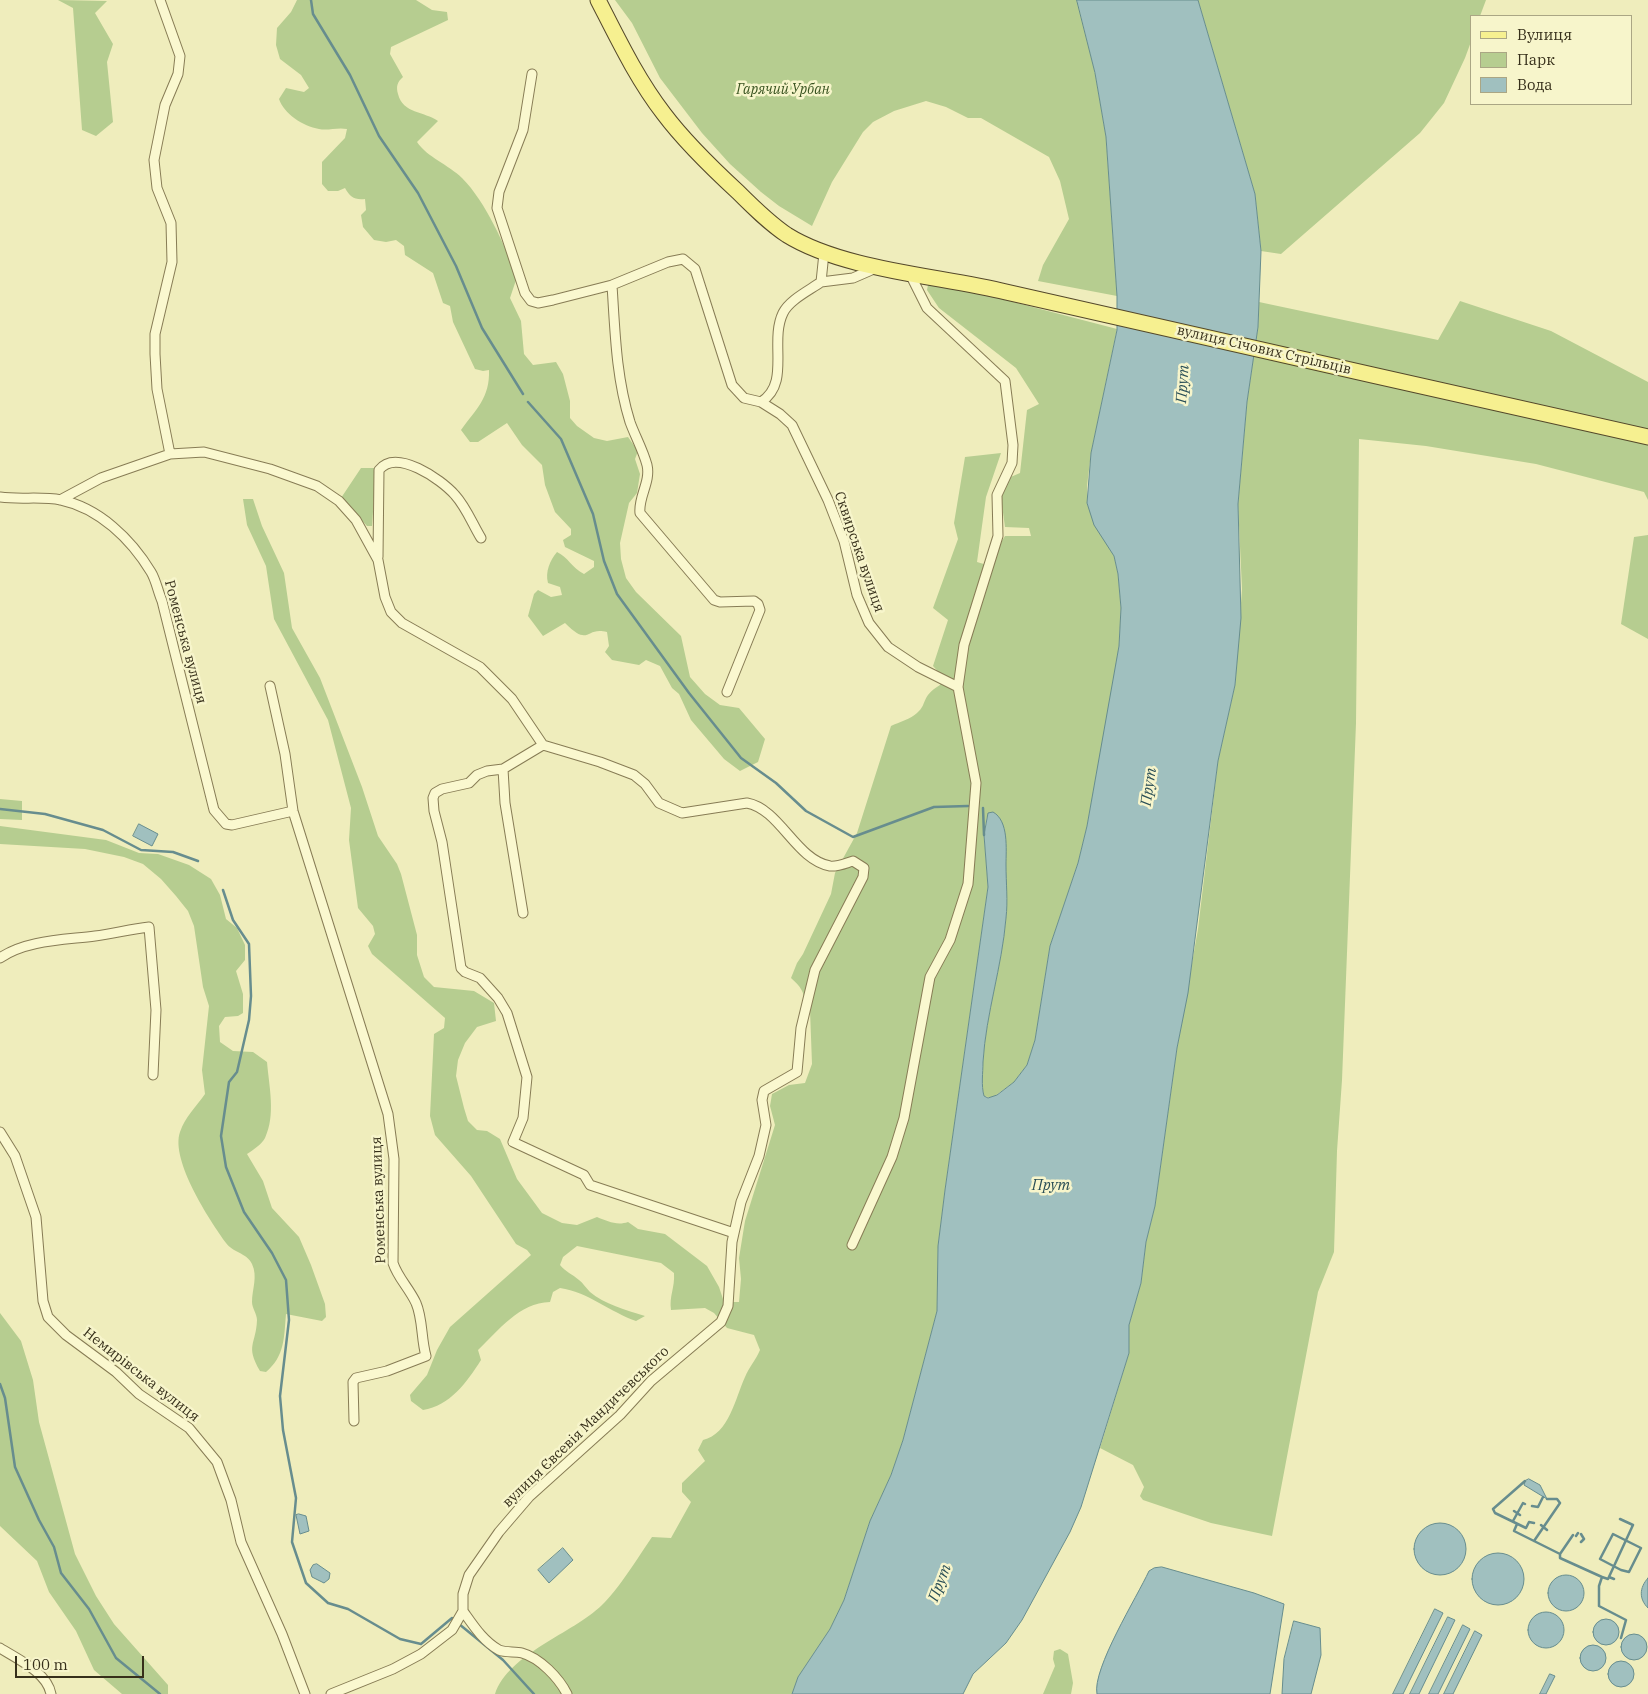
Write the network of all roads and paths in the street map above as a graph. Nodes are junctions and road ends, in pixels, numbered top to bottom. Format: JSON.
{"nodes":[{"id":1,"x":160,"y":0,"type":"edge"},
{"id":2,"x":598,"y":0,"type":"edge"},
{"id":3,"x":532,"y":74,"type":"dead end"},
{"id":4,"x":824,"y":253,"type":"junction"},
{"id":5,"x":880,"y":266,"type":"junction"},
{"id":6,"x":909,"y":272,"type":"junction"},
{"id":7,"x":821,"y":282,"type":"junction"},
{"id":8,"x":612,"y":285,"type":"junction"},
{"id":9,"x":761,"y":402,"type":"junction"},
{"id":10,"x":1648,"y":437,"type":"edge"},
{"id":11,"x":170,"y":454,"type":"junction"},
{"id":12,"x":0,"y":497,"type":"edge"},
{"id":13,"x":60,"y":500,"type":"junction"},
{"id":14,"x":481,"y":538,"type":"dead end"},
{"id":15,"x":378,"y":560,"type":"junction"},
{"id":16,"x":270,"y":686,"type":"dead end"},
{"id":17,"x":958,"y":687,"type":"junction"},
{"id":18,"x":727,"y":692,"type":"dead end"},
{"id":19,"x":543,"y":745,"type":"junction"},
{"id":20,"x":504,"y":769,"type":"junction"},
{"id":21,"x":293,"y":811,"type":"junction"},
{"id":22,"x":523,"y":913,"type":"dead end"},
{"id":23,"x":0,"y":958,"type":"edge"},
{"id":24,"x":153,"y":1075,"type":"dead end"},
{"id":25,"x":0,"y":1132,"type":"edge"},
{"id":26,"x":734,"y":1233,"type":"junction"},
{"id":27,"x":852,"y":1245,"type":"dead end"},
{"id":28,"x":354,"y":1421,"type":"dead end"},
{"id":29,"x":462,"y":1613,"type":"junction"},
{"id":30,"x":0,"y":1648,"type":"edge"},
{"id":31,"x":51,"y":1694,"type":"edge"},
{"id":32,"x":305,"y":1694,"type":"edge"},
{"id":33,"x":331,"y":1694,"type":"edge"},
{"id":34,"x":567,"y":1694,"type":"edge"}],
"edges":[{"from":1,"to":11,"type":"street"},
{"from":2,"to":4,"type":"main road","name":"вулиця Січових Стрільців"},
{"from":3,"to":8,"type":"street"},
{"from":4,"to":5,"type":"main road","name":"вулиця Січових Стрільців"},
{"from":4,"to":7,"type":"street"},
{"from":5,"to":6,"type":"main road","name":"вулиця Січових Стрільців"},
{"from":5,"to":7,"type":"street"},
{"from":6,"to":10,"type":"main road","name":"вулиця Січових Стрільців"},
{"from":6,"to":17,"type":"street"},
{"from":7,"to":9,"type":"street"},
{"from":8,"to":9,"type":"street","name":"Сквирська вулиця"},
{"from":8,"to":18,"type":"street"},
{"from":9,"to":17,"type":"street","name":"Сквирська вулиця"},
{"from":11,"to":13,"type":"street"},
{"from":11,"to":15,"type":"street"},
{"from":12,"to":13,"type":"street","name":"Роменська вулиця"},
{"from":13,"to":21,"type":"street","name":"Роменська вулиця"},
{"from":14,"to":15,"type":"street"},
{"from":15,"to":19,"type":"street"},
{"from":16,"to":21,"type":"street","name":"Роменська вулиця"},
{"from":17,"to":27,"type":"street"},
{"from":19,"to":20,"type":"street"},
{"from":19,"to":26,"type":"street","name":"вулиця Євсевія Мандичевського"},
{"from":20,"to":22,"type":"street"},
{"from":20,"to":26,"type":"street"},
{"from":21,"to":28,"type":"street","name":"Роменська вулиця"},
{"from":23,"to":24,"type":"street"},
{"from":25,"to":32,"type":"street","name":"Немирівська вулиця"},
{"from":26,"to":29,"type":"street","name":"вулиця Євсевія Мандичевського"},
{"from":29,"to":33,"type":"street","name":"вулиця Євсевія Мандичевського"},
{"from":29,"to":34,"type":"street"},
{"from":30,"to":31,"type":"street"}]}
